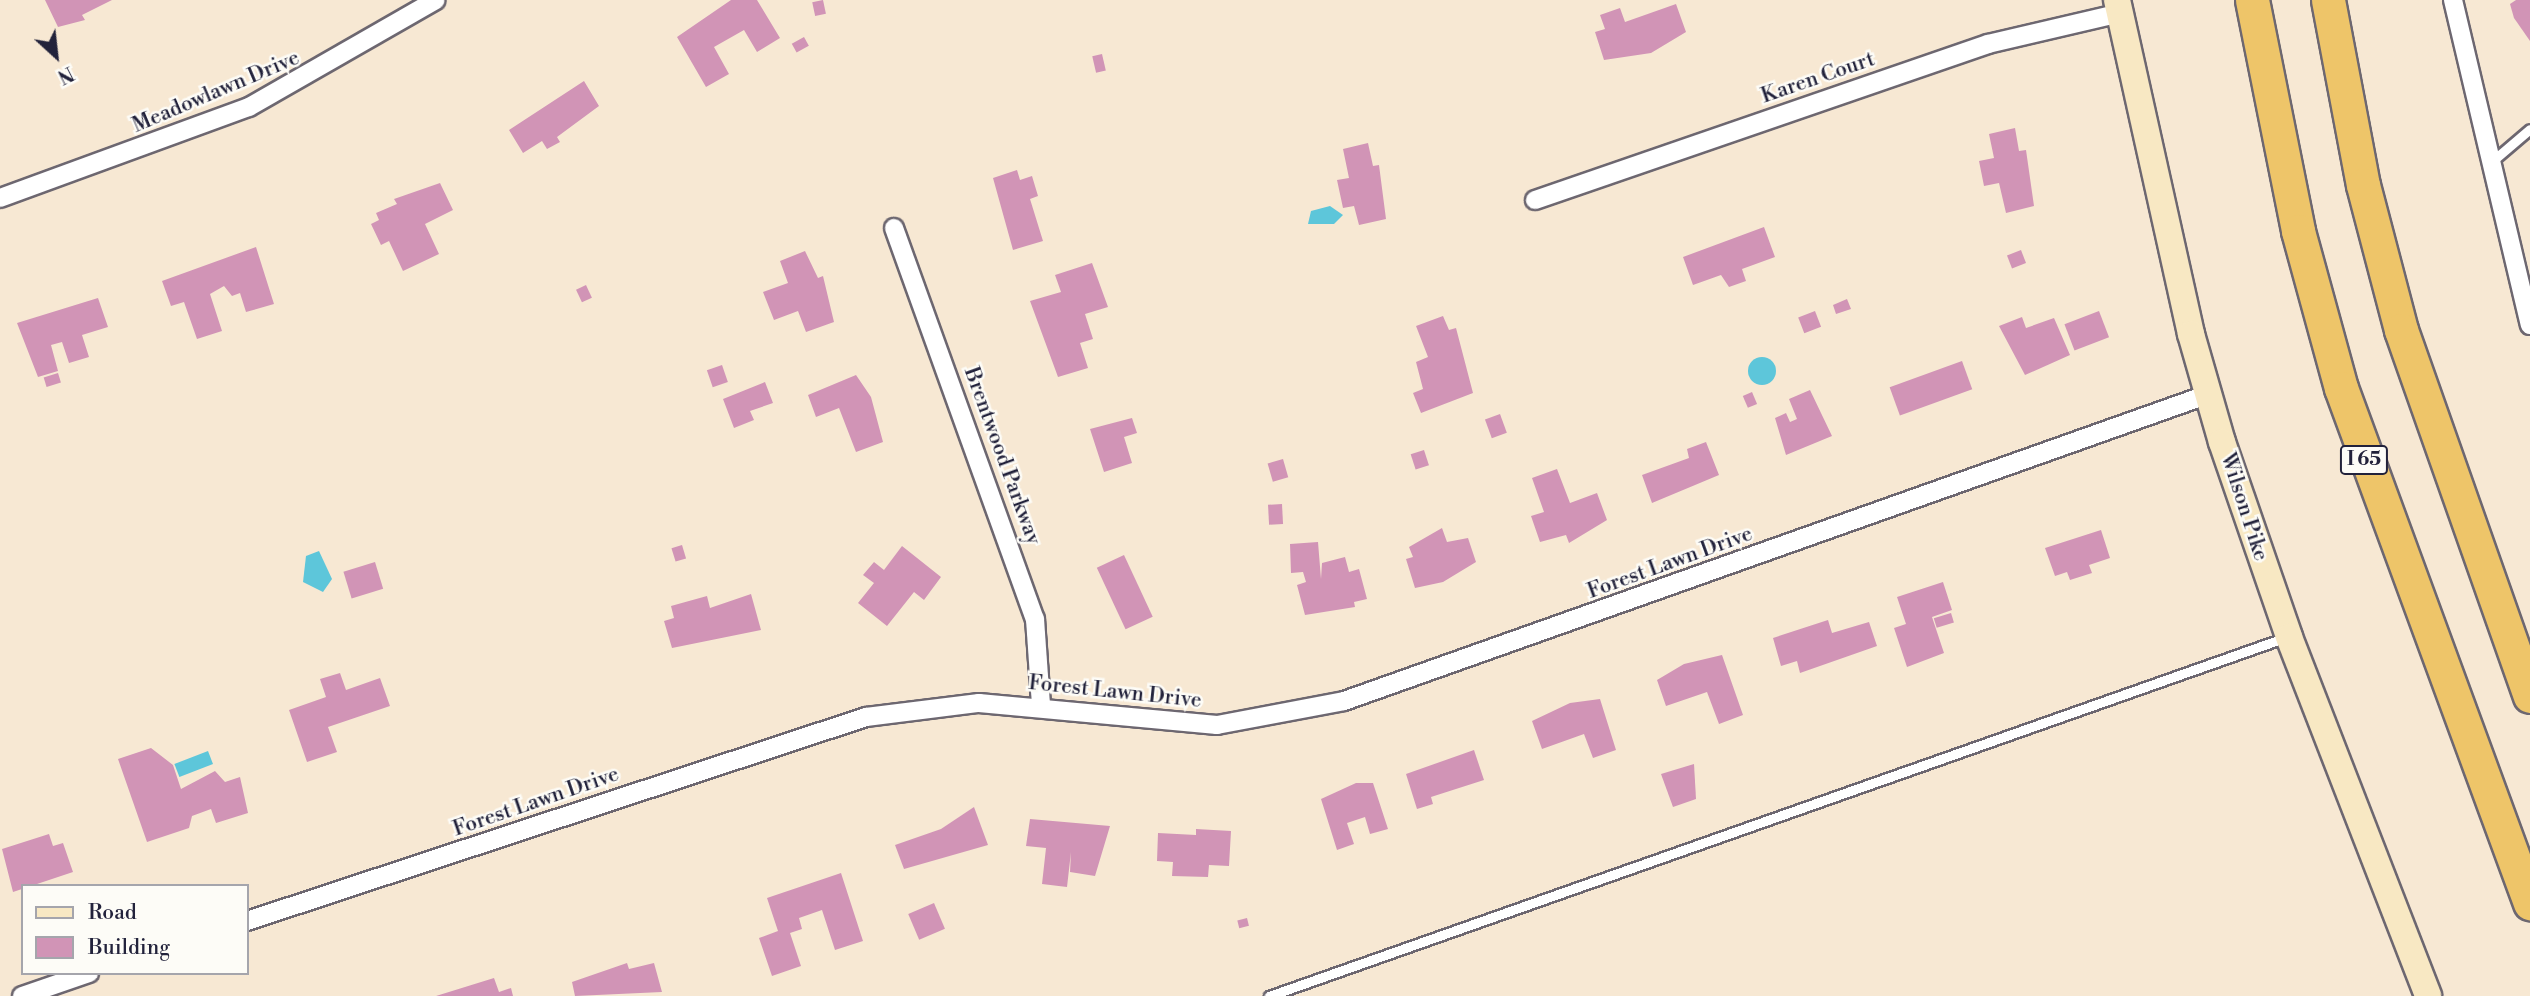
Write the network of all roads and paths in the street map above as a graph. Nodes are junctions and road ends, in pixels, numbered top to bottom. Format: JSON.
{"nodes":[{"id":1,"x":436,"y":0,"type":"edge"},
{"id":2,"x":2252,"y":0,"type":"edge"},
{"id":3,"x":2328,"y":0,"type":"edge"},
{"id":4,"x":2453,"y":0,"type":"edge"},
{"id":5,"x":2118,"y":7,"type":"edge"},
{"id":6,"x":2530,"y":129,"type":"edge"},
{"id":7,"x":2489,"y":164,"type":"junction"},
{"id":8,"x":0,"y":198,"type":"edge"},
{"id":9,"x":1535,"y":200,"type":"dead end"},
{"id":10,"x":894,"y":228,"type":"dead end"},
{"id":11,"x":2530,"y":325,"type":"edge"},
{"id":12,"x":2209,"y":394,"type":"junction"},
{"id":13,"x":2289,"y":637,"type":"junction"},
{"id":14,"x":2530,"y":696,"type":"edge"},
{"id":15,"x":1041,"y":705,"type":"junction"},
{"id":16,"x":2530,"y":903,"type":"edge"},
{"id":17,"x":248,"y":921,"type":"edge"},
{"id":18,"x":83,"y":975,"type":"edge"},
{"id":19,"x":22,"y":996,"type":"edge"},
{"id":20,"x":1269,"y":996,"type":"edge"},
{"id":21,"x":2428,"y":996,"type":"edge"}],
"edges":[{"from":1,"to":8,"type":"street","name":"Meadowlawn Drive"},
{"from":2,"to":16,"type":"highway","number":"I 65"},
{"from":3,"to":14,"type":"highway"},
{"from":4,"to":7,"type":"street"},
{"from":5,"to":9,"type":"street","name":"Karen Court"},
{"from":5,"to":12,"type":"main road","name":"Wilson Pike"},
{"from":6,"to":7,"type":"lane"},
{"from":7,"to":11,"type":"street"},
{"from":10,"to":15,"type":"street","name":"Brentwood Parkway"},
{"from":12,"to":13,"type":"main road","name":"Wilson Pike"},
{"from":12,"to":15,"type":"street","name":"Forest Lawn Drive"},
{"from":13,"to":20,"type":"lane"},
{"from":13,"to":21,"type":"main road","name":"Wilson Pike"},
{"from":15,"to":17,"type":"street","name":"Forest Lawn Drive"},
{"from":18,"to":19,"type":"street"}]}
